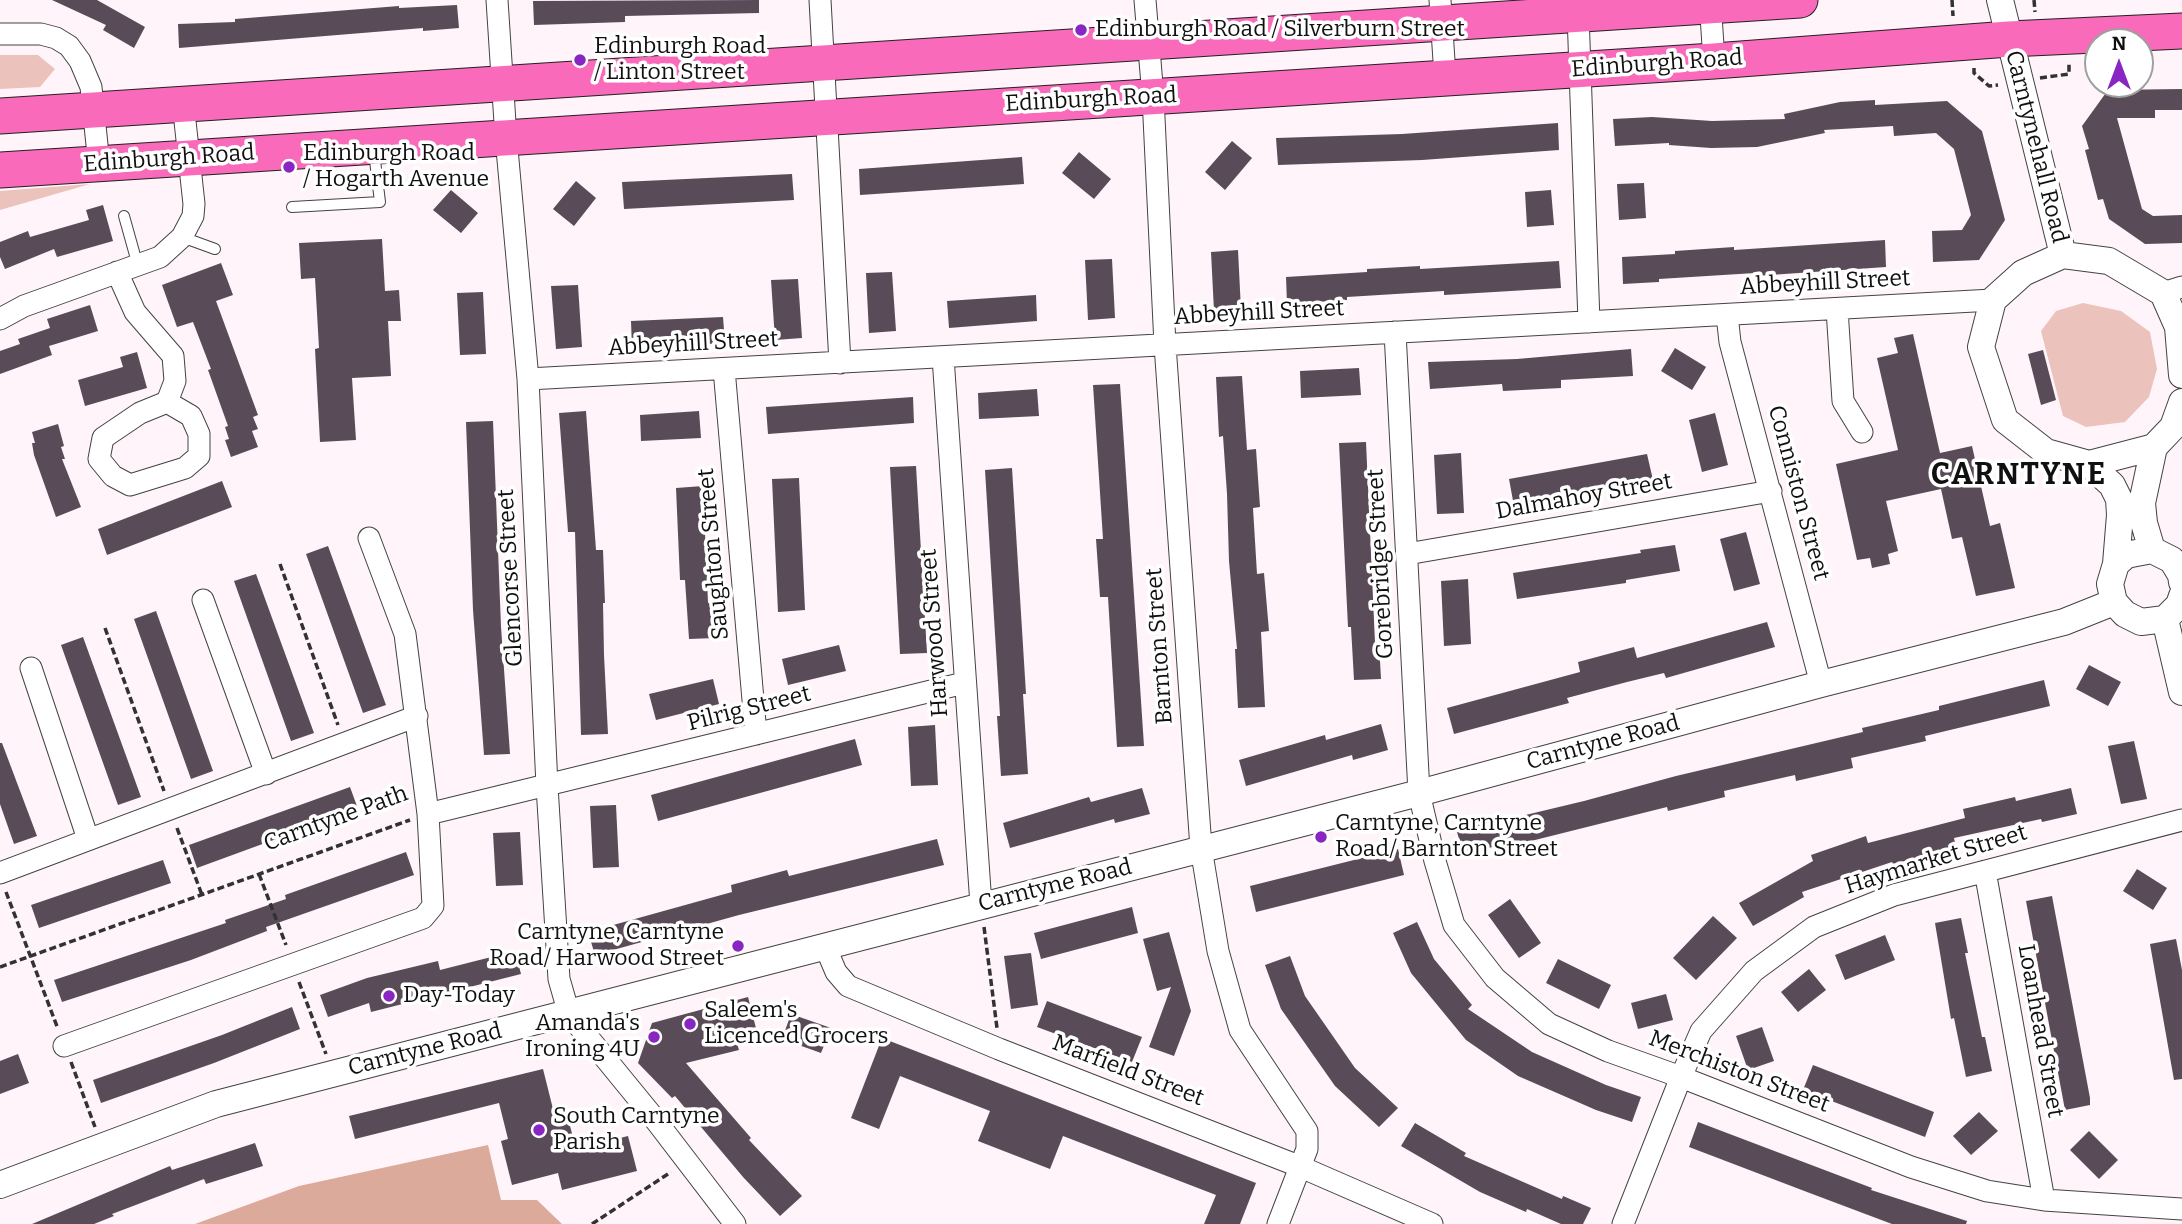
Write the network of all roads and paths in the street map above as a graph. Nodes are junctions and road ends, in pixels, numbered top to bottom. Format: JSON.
{"nodes":[{"id":1,"x":497,"y":0,"type":"edge"},
{"id":2,"x":820,"y":0,"type":"edge"},
{"id":3,"x":1146,"y":0,"type":"edge"},
{"id":4,"x":1800,"y":0,"type":"edge"},
{"id":5,"x":2000,"y":0,"type":"edge"},
{"id":6,"x":1710,"y":3,"type":"edge"},
{"id":7,"x":1441,"y":11,"type":"edge"},
{"id":8,"x":1578,"y":14,"type":"junction"},
{"id":9,"x":2182,"y":31,"type":"edge"},
{"id":10,"x":0,"y":34,"type":"edge"},
{"id":11,"x":2008,"y":39,"type":"junction"},
{"id":12,"x":1149,"y":42,"type":"junction"},
{"id":13,"x":1714,"y":61,"type":"junction"},
{"id":14,"x":824,"y":62,"type":"junction"},
{"id":15,"x":1581,"y":69,"type":"junction"},
{"id":16,"x":1445,"y":76,"type":"junction"},
{"id":17,"x":502,"y":83,"type":"junction"},
{"id":18,"x":1153,"y":97,"type":"junction"},
{"id":19,"x":183,"y":103,"type":"junction"},
{"id":20,"x":94,"y":110,"type":"junction"},
{"id":21,"x":0,"y":116,"type":"edge"},
{"id":22,"x":825,"y":116,"type":"junction"},
{"id":23,"x":506,"y":138,"type":"junction"},
{"id":24,"x":374,"y":146,"type":"junction"},
{"id":25,"x":189,"y":158,"type":"junction"},
{"id":26,"x":99,"y":164,"type":"junction"},
{"id":27,"x":0,"y":170,"type":"edge"},
{"id":28,"x":292,"y":207,"type":"dead end"},
{"id":29,"x":124,"y":216,"type":"dead end"},
{"id":30,"x":182,"y":237,"type":"junction"},
{"id":31,"x":215,"y":249,"type":"dead end"},
{"id":32,"x":2063,"y":255,"type":"junction"},
{"id":33,"x":138,"y":266,"type":"junction"},
{"id":34,"x":117,"y":272,"type":"junction"},
{"id":35,"x":2173,"y":290,"type":"edge"},
{"id":36,"x":1993,"y":300,"type":"junction"},
{"id":37,"x":1837,"y":309,"type":"junction"},
{"id":38,"x":1727,"y":315,"type":"junction"},
{"id":39,"x":0,"y":318,"type":"edge"},
{"id":40,"x":1588,"y":322,"type":"junction"},
{"id":41,"x":1395,"y":332,"type":"junction"},
{"id":42,"x":1165,"y":345,"type":"junction"},
{"id":43,"x":943,"y":357,"type":"junction"},
{"id":44,"x":840,"y":362,"type":"junction"},
{"id":45,"x":724,"y":369,"type":"junction"},
{"id":46,"x":2182,"y":375,"type":"edge"},
{"id":47,"x":528,"y":379,"type":"junction"},
{"id":48,"x":167,"y":401,"type":"junction"},
{"id":49,"x":2182,"y":402,"type":"edge"},
{"id":50,"x":1862,"y":432,"type":"dead end"},
{"id":51,"x":2154,"y":446,"type":"junction"},
{"id":52,"x":2089,"y":464,"type":"junction"},
{"id":53,"x":1771,"y":491,"type":"junction"},
{"id":54,"x":369,"y":538,"type":"dead end"},
{"id":55,"x":2152,"y":550,"type":"junction"},
{"id":56,"x":1407,"y":554,"type":"junction"},
{"id":57,"x":280,"y":564,"type":"dead end"},
{"id":58,"x":2116,"y":564,"type":"junction"},
{"id":59,"x":2182,"y":575,"type":"edge"},
{"id":60,"x":2182,"y":582,"type":"edge"},
{"id":61,"x":2182,"y":596,"type":"edge"},
{"id":62,"x":203,"y":600,"type":"dead end"},
{"id":63,"x":2114,"y":602,"type":"junction"},
{"id":64,"x":2165,"y":620,"type":"junction"},
{"id":65,"x":105,"y":628,"type":"dead end"},
{"id":66,"x":31,"y":668,"type":"dead end"},
{"id":67,"x":964,"y":683,"type":"junction"},
{"id":68,"x":1821,"y":684,"type":"junction"},
{"id":69,"x":2182,"y":692,"type":"edge"},
{"id":70,"x":416,"y":716,"type":"junction"},
{"id":71,"x":756,"y":734,"type":"junction"},
{"id":72,"x":345,"y":744,"type":"junction"},
{"id":73,"x":266,"y":774,"type":"junction"},
{"id":74,"x":547,"y":786,"type":"junction"},
{"id":75,"x":1419,"y":793,"type":"junction"},
{"id":76,"x":170,"y":809,"type":"junction"},
{"id":77,"x":428,"y":814,"type":"junction"},
{"id":78,"x":2182,"y":820,"type":"edge"},
{"id":79,"x":88,"y":839,"type":"junction"},
{"id":80,"x":1200,"y":848,"type":"junction"},
{"id":81,"x":1985,"y":871,"type":"junction"},
{"id":82,"x":2,"y":881,"type":"edge"},
{"id":83,"x":202,"y":895,"type":"junction"},
{"id":84,"x":981,"y":905,"type":"junction"},
{"id":85,"x":825,"y":946,"type":"junction"},
{"id":86,"x":30,"y":957,"type":"junction"},
{"id":87,"x":0,"y":967,"type":"edge"},
{"id":88,"x":569,"y":1014,"type":"junction"},
{"id":89,"x":64,"y":1046,"type":"junction"},
{"id":90,"x":999,"y":1049,"type":"junction"},
{"id":91,"x":1681,"y":1077,"type":"junction"},
{"id":92,"x":102,"y":1145,"type":"junction"},
{"id":93,"x":688,"y":1161,"type":"junction"},
{"id":94,"x":1301,"y":1167,"type":"junction"},
{"id":95,"x":0,"y":1185,"type":"edge"},
{"id":96,"x":2044,"y":1200,"type":"junction"},
{"id":97,"x":2182,"y":1209,"type":"edge"},
{"id":98,"x":592,"y":1224,"type":"edge"},
{"id":99,"x":735,"y":1224,"type":"edge"},
{"id":100,"x":1278,"y":1224,"type":"edge"},
{"id":101,"x":1432,"y":1224,"type":"edge"},
{"id":102,"x":1623,"y":1224,"type":"edge"}],
"edges":[{"from":1,"to":17,"type":"street","name":"Glencorse Street"},
{"from":2,"to":14,"type":"street"},
{"from":3,"to":12,"type":"street","name":"Barnton Street"},
{"from":4,"to":6,"type":"main road"},
{"from":5,"to":11,"type":"street","name":"Carntynehall Road"},
{"from":6,"to":8,"type":"main road"},
{"from":6,"to":13,"type":"street"},
{"from":7,"to":8,"type":"main road"},
{"from":7,"to":12,"type":"main road"},
{"from":7,"to":16,"type":"street"},
{"from":8,"to":15,"type":"street"},
{"from":9,"to":11,"type":"main road","name":"Edinburgh Road"},
{"from":10,"to":20,"type":"street"},
{"from":11,"to":13,"type":"main road","name":"Edinburgh Road"},
{"from":11,"to":32,"type":"street","name":"Carntynehall Road"},
{"from":12,"to":14,"type":"main road"},
{"from":12,"to":18,"type":"street","name":"Barnton Street"},
{"from":13,"to":15,"type":"main road","name":"Edinburgh Road"},
{"from":14,"to":17,"type":"main road"},
{"from":14,"to":22,"type":"street"},
{"from":15,"to":16,"type":"main road","name":"Edinburgh Road"},
{"from":15,"to":40,"type":"street"},
{"from":16,"to":18,"type":"main road","name":"Edinburgh Road"},
{"from":17,"to":19,"type":"main road"},
{"from":17,"to":23,"type":"street","name":"Glencorse Street"},
{"from":18,"to":22,"type":"main road","name":"Edinburgh Road"},
{"from":18,"to":42,"type":"street","name":"Barnton Street"},
{"from":19,"to":20,"type":"main road"},
{"from":19,"to":25,"type":"street"},
{"from":20,"to":21,"type":"main road"},
{"from":20,"to":26,"type":"street"},
{"from":22,"to":23,"type":"main road","name":"Edinburgh Road"},
{"from":22,"to":44,"type":"street"},
{"from":23,"to":24,"type":"main road","name":"Edinburgh Road"},
{"from":23,"to":47,"type":"street","name":"Glencorse Street"},
{"from":24,"to":25,"type":"main road","name":"Edinburgh Road"},
{"from":24,"to":28,"type":"lane"},
{"from":25,"to":26,"type":"main road","name":"Edinburgh Road"},
{"from":25,"to":30,"type":"street"},
{"from":26,"to":27,"type":"main road","name":"Edinburgh Road"},
{"from":29,"to":33,"type":"lane"},
{"from":30,"to":31,"type":"lane"},
{"from":30,"to":33,"type":"street"},
{"from":32,"to":35,"type":"street"},
{"from":32,"to":36,"type":"street"},
{"from":33,"to":34,"type":"street"},
{"from":34,"to":39,"type":"street"},
{"from":34,"to":48,"type":"street"},
{"from":35,"to":46,"type":"street"},
{"from":36,"to":37,"type":"street","name":"Abbeyhill Street"},
{"from":36,"to":52,"type":"street"},
{"from":37,"to":38,"type":"street","name":"Abbeyhill Street"},
{"from":37,"to":50,"type":"street"},
{"from":38,"to":40,"type":"street","name":"Abbeyhill Street"},
{"from":38,"to":53,"type":"street","name":"Conniston Street"},
{"from":40,"to":41,"type":"street","name":"Abbeyhill Street"},
{"from":41,"to":42,"type":"street","name":"Abbeyhill Street"},
{"from":41,"to":56,"type":"street","name":"Gorebridge Street"},
{"from":42,"to":43,"type":"street","name":"Abbeyhill Street"},
{"from":42,"to":80,"type":"street","name":"Barnton Street"},
{"from":43,"to":44,"type":"street","name":"Abbeyhill Street"},
{"from":43,"to":67,"type":"street","name":"Harwood Street"},
{"from":44,"to":45,"type":"street","name":"Abbeyhill Street"},
{"from":45,"to":47,"type":"street","name":"Abbeyhill Street"},
{"from":45,"to":71,"type":"street","name":"Saughton Street"},
{"from":47,"to":74,"type":"street","name":"Glencorse Street"},
{"from":48,"to":48,"type":"street"},
{"from":49,"to":51,"type":"street"},
{"from":51,"to":52,"type":"street"},
{"from":51,"to":55,"type":"street"},
{"from":52,"to":58,"type":"street"},
{"from":53,"to":56,"type":"street","name":"Dalmahoy Street"},
{"from":53,"to":68,"type":"street","name":"Conniston Street"},
{"from":54,"to":70,"type":"street"},
{"from":55,"to":58,"type":"street"},
{"from":55,"to":59,"type":"street"},
{"from":56,"to":75,"type":"street","name":"Gorebridge Street"},
{"from":57,"to":72,"type":"path"},
{"from":58,"to":63,"type":"street"},
{"from":59,"to":60,"type":"street"},
{"from":61,"to":64,"type":"street"},
{"from":62,"to":73,"type":"street"},
{"from":63,"to":64,"type":"street"},
{"from":63,"to":68,"type":"street","name":"Carntyne Road"},
{"from":64,"to":69,"type":"street"},
{"from":65,"to":76,"type":"path"},
{"from":66,"to":79,"type":"street"},
{"from":67,"to":71,"type":"street","name":"Pilrig Street"},
{"from":67,"to":84,"type":"street","name":"Harwood Street"},
{"from":68,"to":75,"type":"street","name":"Carntyne Road"},
{"from":70,"to":72,"type":"street"},
{"from":70,"to":77,"type":"street"},
{"from":71,"to":74,"type":"street","name":"Pilrig Street"},
{"from":72,"to":73,"type":"street"},
{"from":73,"to":76,"type":"street"},
{"from":74,"to":77,"type":"street","name":"Pilrig Street"},
{"from":74,"to":88,"type":"street","name":"Glencorse Street"},
{"from":75,"to":80,"type":"street","name":"Carntyne Road"},
{"from":75,"to":91,"type":"street","name":"Merchiston Street"},
{"from":76,"to":79,"type":"street"},
{"from":76,"to":83,"type":"path"},
{"from":77,"to":83,"type":"path","name":"Carntyne Path"},
{"from":77,"to":89,"type":"street","name":"Carntyne Path"},
{"from":78,"to":81,"type":"street","name":"Haymarket Street"},
{"from":79,"to":82,"type":"street"},
{"from":80,"to":84,"type":"street","name":"Carntyne Road"},
{"from":80,"to":94,"type":"street","name":"Barnton Street"},
{"from":81,"to":91,"type":"street","name":"Haymarket Street"},
{"from":81,"to":96,"type":"street","name":"Loanhead Street"},
{"from":82,"to":86,"type":"path"},
{"from":83,"to":86,"type":"path","name":"Carntyne Path"},
{"from":84,"to":85,"type":"street","name":"Carntyne Road"},
{"from":84,"to":90,"type":"path"},
{"from":85,"to":88,"type":"street","name":"Carntyne Road"},
{"from":85,"to":90,"type":"street","name":"Marfield Street"},
{"from":86,"to":87,"type":"path","name":"Carntyne Path"},
{"from":86,"to":89,"type":"path"},
{"from":88,"to":92,"type":"street","name":"Carntyne Road"},
{"from":88,"to":93,"type":"street"},
{"from":89,"to":92,"type":"path"},
{"from":90,"to":94,"type":"street","name":"Marfield Street"},
{"from":91,"to":96,"type":"street","name":"Merchiston Street"},
{"from":91,"to":102,"type":"street","name":"Haymarket Street"},
{"from":92,"to":95,"type":"street","name":"Carntyne Road"},
{"from":93,"to":98,"type":"path"},
{"from":93,"to":99,"type":"street"},
{"from":94,"to":100,"type":"street","name":"Barnton Street"},
{"from":94,"to":101,"type":"street","name":"Marfield Street"},
{"from":96,"to":97,"type":"street","name":"Merchiston Street"}]}
